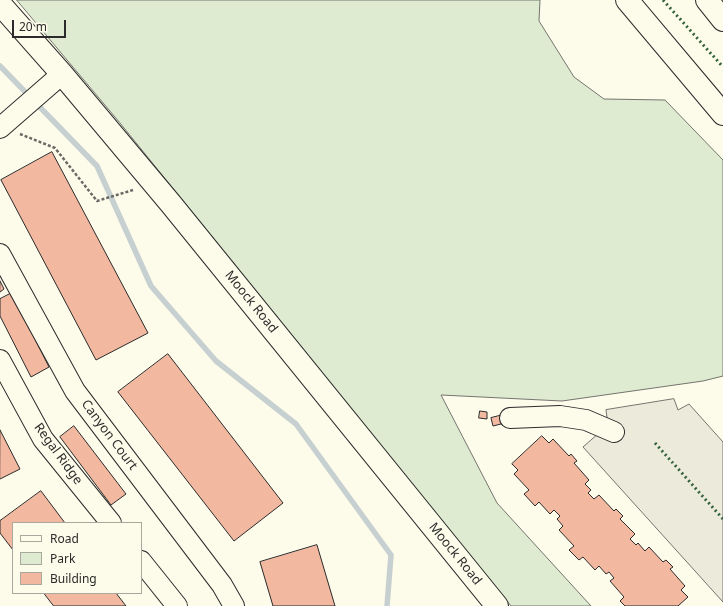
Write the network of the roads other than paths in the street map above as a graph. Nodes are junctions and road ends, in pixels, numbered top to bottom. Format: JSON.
{"nodes":[{"id":1,"x":627,"y":0,"type":"edge"},
{"id":2,"x":707,"y":0,"type":"edge"},
{"id":3,"x":0,"y":4,"type":"edge"},
{"id":4,"x":723,"y":20,"type":"edge"},
{"id":5,"x":62,"y":74,"type":"junction"},
{"id":6,"x":723,"y":114,"type":"edge"},
{"id":7,"x":10,"y":127,"type":"edge"},
{"id":8,"x":0,"y":254,"type":"edge"},
{"id":9,"x":0,"y":360,"type":"edge"},
{"id":10,"x":510,"y":418,"type":"dead end"},
{"id":11,"x":614,"y":432,"type":"dead end"},
{"id":12,"x":110,"y":522,"type":"edge"},
{"id":13,"x":142,"y":562,"type":"edge"},
{"id":14,"x":177,"y":606,"type":"edge"},
{"id":15,"x":234,"y":606,"type":"edge"},
{"id":16,"x":497,"y":606,"type":"edge"}],
"edges":[{"from":1,"to":6,"type":"main road"},
{"from":2,"to":4,"type":"main road"},
{"from":3,"to":5,"type":"main road","name":"Moock Road"},
{"from":5,"to":7,"type":"street"},
{"from":5,"to":16,"type":"main road","name":"Moock Road"},
{"from":8,"to":15,"type":"street","name":"Canyon Court"},
{"from":9,"to":12,"type":"street","name":"Regal Ridge"},
{"from":10,"to":11,"type":"street"},
{"from":13,"to":14,"type":"street"}]}
